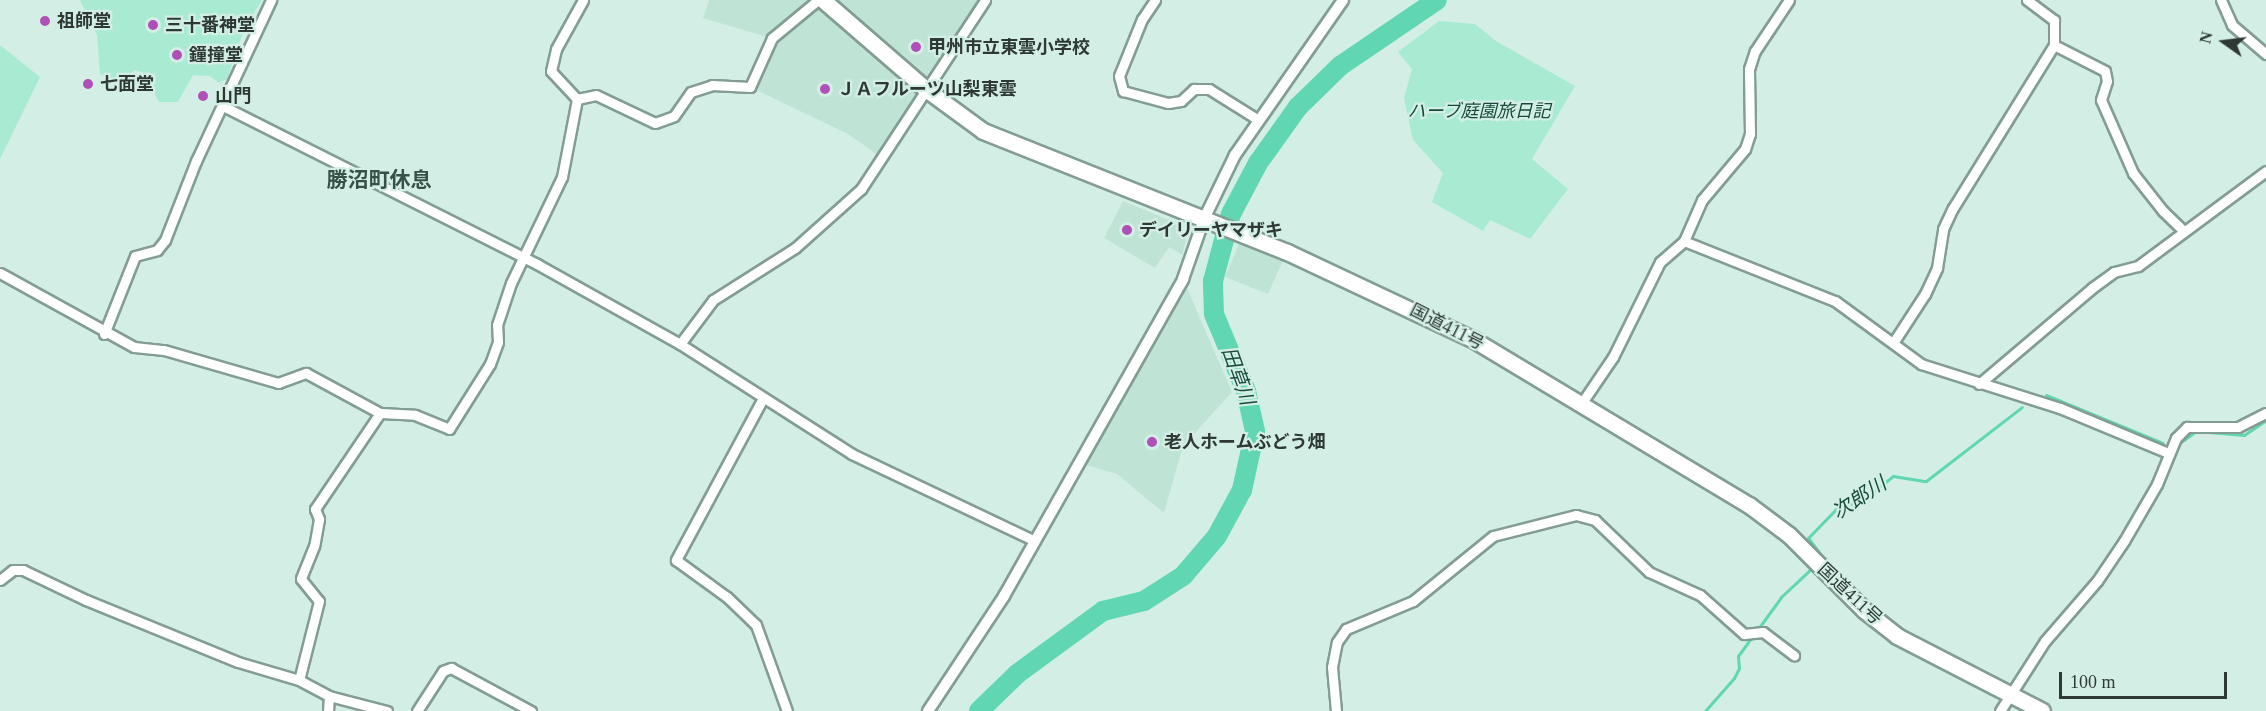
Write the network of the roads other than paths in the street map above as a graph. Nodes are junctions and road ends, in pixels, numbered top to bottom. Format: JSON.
{"nodes":[{"id":1,"x":271,"y":0,"type":"edge"},
{"id":2,"x":583,"y":0,"type":"edge"},
{"id":3,"x":818,"y":0,"type":"edge"},
{"id":4,"x":823,"y":0,"type":"edge"},
{"id":5,"x":985,"y":0,"type":"edge"},
{"id":6,"x":1155,"y":0,"type":"edge"},
{"id":7,"x":1343,"y":0,"type":"edge"},
{"id":8,"x":1789,"y":0,"type":"edge"},
{"id":9,"x":2027,"y":0,"type":"edge"},
{"id":10,"x":2221,"y":0,"type":"edge"},
{"id":11,"x":2054,"y":45,"type":"junction"},
{"id":12,"x":2266,"y":54,"type":"edge"},
{"id":13,"x":927,"y":90,"type":"junction"},
{"id":14,"x":577,"y":99,"type":"junction"},
{"id":15,"x":223,"y":106,"type":"junction"},
{"id":16,"x":1257,"y":119,"type":"junction"},
{"id":17,"x":2266,"y":171,"type":"edge"},
{"id":18,"x":1204,"y":219,"type":"junction"},
{"id":19,"x":2183,"y":230,"type":"junction"},
{"id":20,"x":1684,"y":241,"type":"junction"},
{"id":21,"x":524,"y":258,"type":"junction"},
{"id":22,"x":0,"y":273,"type":"edge"},
{"id":23,"x":104,"y":334,"type":"junction"},
{"id":24,"x":680,"y":344,"type":"junction"},
{"id":25,"x":1893,"y":344,"type":"junction"},
{"id":26,"x":1979,"y":384,"type":"junction"},
{"id":27,"x":762,"y":400,"type":"junction"},
{"id":28,"x":1581,"y":404,"type":"junction"},
{"id":29,"x":380,"y":413,"type":"junction"},
{"id":30,"x":2266,"y":413,"type":"edge"},
{"id":31,"x":2168,"y":453,"type":"junction"},
{"id":32,"x":1033,"y":540,"type":"junction"},
{"id":33,"x":0,"y":580,"type":"edge"},
{"id":34,"x":1794,"y":655,"type":"dead end"},
{"id":35,"x":299,"y":680,"type":"junction"},
{"id":36,"x":2008,"y":694,"type":"junction"},
{"id":37,"x":329,"y":696,"type":"junction"},
{"id":38,"x":328,"y":711,"type":"edge"},
{"id":39,"x":387,"y":711,"type":"edge"},
{"id":40,"x":417,"y":711,"type":"edge"},
{"id":41,"x":531,"y":711,"type":"edge"},
{"id":42,"x":787,"y":711,"type":"edge"},
{"id":43,"x":928,"y":711,"type":"edge"},
{"id":44,"x":1336,"y":711,"type":"edge"},
{"id":45,"x":2000,"y":711,"type":"edge"},
{"id":46,"x":2042,"y":711,"type":"edge"}],
"edges":[{"from":1,"to":15,"type":"street"},
{"from":2,"to":14,"type":"street"},
{"from":3,"to":14,"type":"street"},
{"from":4,"to":13,"type":"highway","name":"国道411号"},
{"from":5,"to":13,"type":"street"},
{"from":6,"to":16,"type":"street"},
{"from":7,"to":16,"type":"street"},
{"from":8,"to":20,"type":"street"},
{"from":9,"to":11,"type":"street"},
{"from":10,"to":12,"type":"street"},
{"from":11,"to":19,"type":"street"},
{"from":11,"to":25,"type":"street"},
{"from":13,"to":18,"type":"highway","name":"国道411号"},
{"from":13,"to":24,"type":"street"},
{"from":14,"to":21,"type":"street"},
{"from":15,"to":21,"type":"street"},
{"from":15,"to":23,"type":"street"},
{"from":16,"to":18,"type":"street"},
{"from":17,"to":19,"type":"street"},
{"from":18,"to":28,"type":"highway","name":"国道411号"},
{"from":18,"to":32,"type":"street"},
{"from":19,"to":26,"type":"street"},
{"from":20,"to":25,"type":"street"},
{"from":20,"to":28,"type":"street"},
{"from":21,"to":24,"type":"street"},
{"from":21,"to":29,"type":"street"},
{"from":22,"to":23,"type":"street"},
{"from":23,"to":29,"type":"street"},
{"from":24,"to":27,"type":"street"},
{"from":25,"to":26,"type":"street"},
{"from":26,"to":31,"type":"street"},
{"from":27,"to":32,"type":"street"},
{"from":27,"to":42,"type":"street"},
{"from":28,"to":36,"type":"highway","name":"国道411号"},
{"from":29,"to":35,"type":"street"},
{"from":30,"to":31,"type":"street"},
{"from":31,"to":36,"type":"street"},
{"from":32,"to":43,"type":"street"},
{"from":33,"to":35,"type":"street"},
{"from":34,"to":44,"type":"street"},
{"from":35,"to":37,"type":"street"},
{"from":36,"to":45,"type":"street"},
{"from":36,"to":46,"type":"highway","name":"国道411号"},
{"from":37,"to":38,"type":"street"},
{"from":37,"to":39,"type":"street"},
{"from":40,"to":41,"type":"street"}]}
